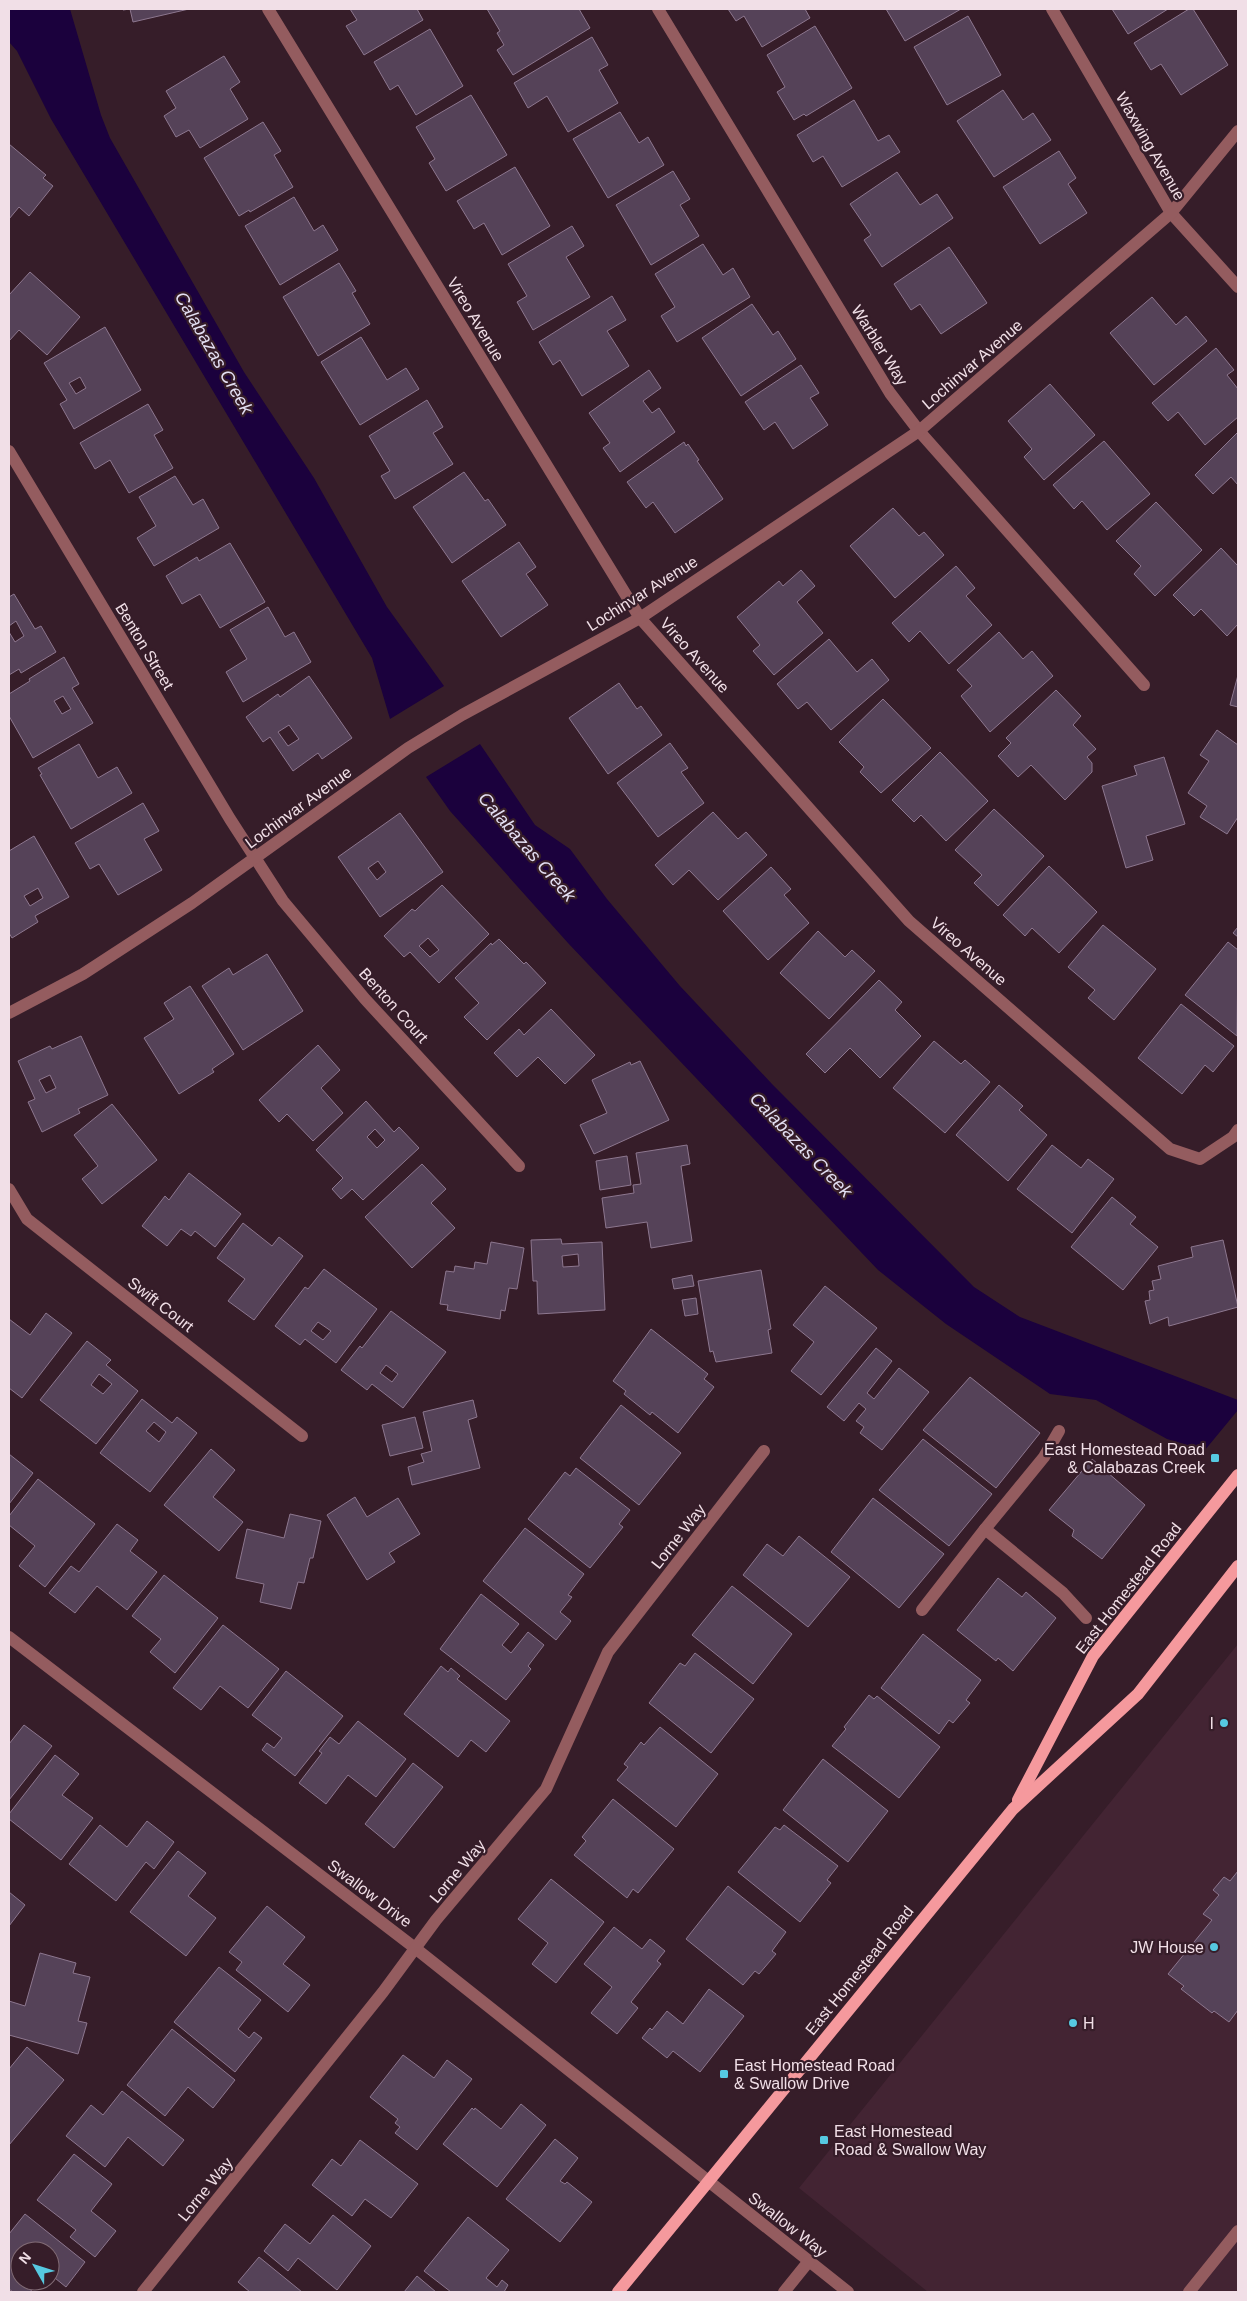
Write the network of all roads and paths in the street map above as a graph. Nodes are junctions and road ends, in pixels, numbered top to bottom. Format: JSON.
{"nodes":[{"id":1,"x":268,"y":9,"type":"edge"},
{"id":2,"x":658,"y":9,"type":"edge"},
{"id":3,"x":1052,"y":9,"type":"edge"},
{"id":4,"x":1238,"y":130,"type":"edge"},
{"id":5,"x":1171,"y":214,"type":"junction"},
{"id":6,"x":1238,"y":287,"type":"edge"},
{"id":7,"x":919,"y":431,"type":"junction"},
{"id":8,"x":9,"y":450,"type":"edge"},
{"id":9,"x":640,"y":618,"type":"junction"},
{"id":10,"x":1144,"y":685,"type":"dead end"},
{"id":11,"x":254,"y":858,"type":"junction"},
{"id":12,"x":9,"y":1012,"type":"edge"},
{"id":13,"x":1238,"y":1130,"type":"edge"},
{"id":14,"x":519,"y":1166,"type":"dead end"},
{"id":15,"x":9,"y":1189,"type":"edge"},
{"id":16,"x":1059,"y":1431,"type":"dead end"},
{"id":17,"x":302,"y":1436,"type":"dead end"},
{"id":18,"x":764,"y":1451,"type":"dead end"},
{"id":19,"x":1238,"y":1475,"type":"edge"},
{"id":20,"x":985,"y":1529,"type":"junction"},
{"id":21,"x":1238,"y":1566,"type":"edge"},
{"id":22,"x":922,"y":1610,"type":"dead end"},
{"id":23,"x":1086,"y":1618,"type":"dead end"},
{"id":24,"x":9,"y":1637,"type":"edge"},
{"id":25,"x":1013,"y":1809,"type":"junction"},
{"id":26,"x":415,"y":1948,"type":"junction"},
{"id":27,"x":708,"y":2181,"type":"junction"},
{"id":28,"x":1238,"y":2230,"type":"edge"},
{"id":29,"x":809,"y":2261,"type":"junction"},
{"id":30,"x":143,"y":2292,"type":"edge"},
{"id":31,"x":618,"y":2292,"type":"edge"},
{"id":32,"x":784,"y":2292,"type":"edge"},
{"id":33,"x":848,"y":2292,"type":"edge"},
{"id":34,"x":1190,"y":2292,"type":"edge"}],
"edges":[{"from":1,"to":9,"type":"street","name":"Vireo Avenue"},
{"from":2,"to":7,"type":"street","name":"Warbler Way"},
{"from":3,"to":5,"type":"street","name":"Waxwing Avenue"},
{"from":4,"to":5,"type":"street","name":"Lochinvar Avenue"},
{"from":5,"to":6,"type":"street","name":"Waxwing Avenue"},
{"from":5,"to":7,"type":"street","name":"Lochinvar Avenue"},
{"from":7,"to":9,"type":"street","name":"Lochinvar Avenue"},
{"from":7,"to":10,"type":"street","name":"Warbler Way"},
{"from":8,"to":11,"type":"street","name":"Benton Street"},
{"from":9,"to":11,"type":"street","name":"Lochinvar Avenue"},
{"from":9,"to":13,"type":"street","name":"Vireo Avenue"},
{"from":11,"to":12,"type":"street","name":"Lochinvar Avenue"},
{"from":11,"to":14,"type":"street","name":"Benton Court"},
{"from":15,"to":17,"type":"street","name":"Swift Court"},
{"from":16,"to":20,"type":"street"},
{"from":18,"to":26,"type":"street","name":"Lorne Way"},
{"from":19,"to":25,"type":"main road","name":"East Homestead Road"},
{"from":20,"to":22,"type":"street"},
{"from":20,"to":23,"type":"street"},
{"from":21,"to":25,"type":"main road","name":"East Homestead Road"},
{"from":24,"to":26,"type":"street","name":"Swallow Drive"},
{"from":25,"to":27,"type":"main road","name":"East Homestead Road"},
{"from":26,"to":27,"type":"street","name":"Swallow Drive"},
{"from":26,"to":30,"type":"street","name":"Lorne Way"},
{"from":27,"to":29,"type":"street","name":"Swallow Way"},
{"from":27,"to":31,"type":"main road","name":"East Homestead Road"},
{"from":28,"to":34,"type":"street"},
{"from":29,"to":32,"type":"street"},
{"from":29,"to":33,"type":"street","name":"Swallow Way"}]}
